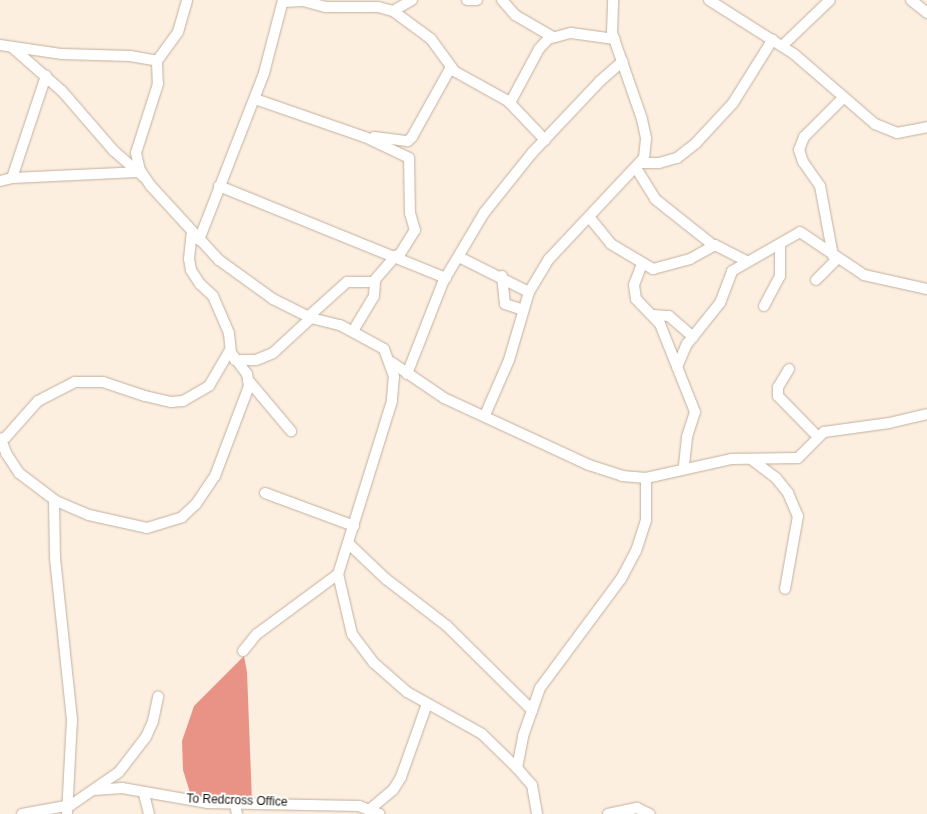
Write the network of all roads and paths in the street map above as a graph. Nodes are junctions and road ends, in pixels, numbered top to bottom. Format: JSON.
{"nodes":[{"id":1,"x":187,"y":0,"type":"edge"},
{"id":2,"x":412,"y":0,"type":"edge"},
{"id":3,"x":467,"y":0,"type":"edge"},
{"id":4,"x":477,"y":0,"type":"edge"},
{"id":5,"x":502,"y":0,"type":"edge"},
{"id":6,"x":613,"y":0,"type":"edge"},
{"id":7,"x":709,"y":0,"type":"edge"},
{"id":8,"x":830,"y":0,"type":"edge"},
{"id":9,"x":911,"y":0,"type":"edge"},
{"id":10,"x":283,"y":1,"type":"edge"},
{"id":11,"x":336,"y":3,"type":"edge"},
{"id":12,"x":392,"y":11,"type":"junction"},
{"id":13,"x":927,"y":13,"type":"edge"},
{"id":14,"x":551,"y":36,"type":"junction"},
{"id":15,"x":615,"y":39,"type":"junction"},
{"id":16,"x":773,"y":39,"type":"junction"},
{"id":17,"x":0,"y":45,"type":"edge"},
{"id":18,"x":782,"y":46,"type":"junction"},
{"id":19,"x":12,"y":47,"type":"junction"},
{"id":20,"x":157,"y":61,"type":"junction"},
{"id":21,"x":623,"y":61,"type":"junction"},
{"id":22,"x":451,"y":67,"type":"junction"},
{"id":23,"x":46,"y":76,"type":"junction"},
{"id":24,"x":843,"y":98,"type":"junction"},
{"id":25,"x":255,"y":99,"type":"junction"},
{"id":26,"x":510,"y":103,"type":"junction"},
{"id":27,"x":927,"y":127,"type":"edge"},
{"id":28,"x":364,"y":137,"type":"junction"},
{"id":29,"x":545,"y":140,"type":"junction"},
{"id":30,"x":638,"y":165,"type":"junction"},
{"id":31,"x":137,"y":172,"type":"junction"},
{"id":32,"x":12,"y":178,"type":"junction"},
{"id":33,"x":146,"y":178,"type":"junction"},
{"id":34,"x":0,"y":181,"type":"edge"},
{"id":35,"x":219,"y":186,"type":"junction"},
{"id":36,"x":590,"y":218,"type":"junction"},
{"id":37,"x":192,"y":232,"type":"junction"},
{"id":38,"x":199,"y":240,"type":"junction"},
{"id":39,"x":780,"y":245,"type":"junction"},
{"id":40,"x":714,"y":246,"type":"junction"},
{"id":41,"x":397,"y":256,"type":"junction"},
{"id":42,"x":459,"y":256,"type":"junction"},
{"id":43,"x":835,"y":258,"type":"junction"},
{"id":44,"x":747,"y":261,"type":"junction"},
{"id":45,"x":642,"y":264,"type":"junction"},
{"id":46,"x":502,"y":276,"type":"junction"},
{"id":47,"x":446,"y":278,"type":"junction"},
{"id":48,"x":375,"y":280,"type":"junction"},
{"id":49,"x":816,"y":280,"type":"dead end"},
{"id":50,"x":927,"y":289,"type":"edge"},
{"id":51,"x":529,"y":292,"type":"junction"},
{"id":52,"x":764,"y":306,"type":"dead end"},
{"id":53,"x":523,"y":310,"type":"junction"},
{"id":54,"x":653,"y":315,"type":"junction"},
{"id":55,"x":310,"y":318,"type":"junction"},
{"id":56,"x":353,"y":331,"type":"junction"},
{"id":57,"x":693,"y":337,"type":"junction"},
{"id":58,"x":230,"y":350,"type":"junction"},
{"id":59,"x":235,"y":360,"type":"junction"},
{"id":60,"x":391,"y":362,"type":"junction"},
{"id":61,"x":677,"y":367,"type":"junction"},
{"id":62,"x":789,"y":369,"type":"dead end"},
{"id":63,"x":407,"y":374,"type":"junction"},
{"id":64,"x":248,"y":380,"type":"junction"},
{"id":65,"x":927,"y":414,"type":"edge"},
{"id":66,"x":485,"y":415,"type":"junction"},
{"id":67,"x":291,"y":431,"type":"dead end"},
{"id":68,"x":818,"y":437,"type":"junction"},
{"id":69,"x":1,"y":439,"type":"edge"},
{"id":70,"x":751,"y":459,"type":"junction"},
{"id":71,"x":684,"y":467,"type":"junction"},
{"id":72,"x":646,"y":478,"type":"junction"},
{"id":73,"x":265,"y":493,"type":"dead end"},
{"id":74,"x":54,"y":500,"type":"junction"},
{"id":75,"x":354,"y":526,"type":"junction"},
{"id":76,"x":348,"y":543,"type":"junction"},
{"id":77,"x":338,"y":574,"type":"junction"},
{"id":78,"x":785,"y":589,"type":"dead end"},
{"id":79,"x":243,"y":651,"type":"dead end"},
{"id":80,"x":158,"y":697,"type":"dead end"},
{"id":81,"x":427,"y":704,"type":"junction"},
{"id":82,"x":532,"y":710,"type":"junction"},
{"id":83,"x":517,"y":768,"type":"junction"},
{"id":84,"x":94,"y":790,"type":"junction"},
{"id":85,"x":144,"y":794,"type":"junction"},
{"id":86,"x":234,"y":804,"type":"junction"},
{"id":87,"x":66,"y":810,"type":"edge"},
{"id":88,"x":369,"y":810,"type":"junction"},
{"id":89,"x":22,"y":814,"type":"edge"},
{"id":90,"x":149,"y":814,"type":"edge"},
{"id":91,"x":237,"y":814,"type":"edge"},
{"id":92,"x":380,"y":814,"type":"edge"},
{"id":93,"x":537,"y":814,"type":"edge"},
{"id":94,"x":608,"y":814,"type":"edge"},
{"id":95,"x":650,"y":814,"type":"edge"}],
"edges":[{"from":1,"to":20,"type":"street"},
{"from":2,"to":12,"type":"street"},
{"from":3,"to":4,"type":"street"},
{"from":5,"to":14,"type":"street"},
{"from":6,"to":15,"type":"street"},
{"from":7,"to":16,"type":"street"},
{"from":8,"to":18,"type":"street"},
{"from":9,"to":13,"type":"street"},
{"from":10,"to":11,"type":"street"},
{"from":10,"to":25,"type":"street"},
{"from":11,"to":12,"type":"street"},
{"from":12,"to":22,"type":"street"},
{"from":14,"to":15,"type":"street"},
{"from":14,"to":26,"type":"street"},
{"from":15,"to":21,"type":"street"},
{"from":16,"to":18,"type":"street"},
{"from":16,"to":30,"type":"street"},
{"from":17,"to":19,"type":"street"},
{"from":18,"to":24,"type":"street"},
{"from":19,"to":20,"type":"street"},
{"from":19,"to":23,"type":"street"},
{"from":20,"to":33,"type":"street"},
{"from":21,"to":29,"type":"street"},
{"from":21,"to":30,"type":"street"},
{"from":22,"to":26,"type":"street"},
{"from":22,"to":28,"type":"street"},
{"from":23,"to":31,"type":"street"},
{"from":23,"to":32,"type":"street"},
{"from":24,"to":27,"type":"street"},
{"from":24,"to":43,"type":"street"},
{"from":25,"to":28,"type":"street"},
{"from":25,"to":35,"type":"street"},
{"from":26,"to":29,"type":"street"},
{"from":28,"to":41,"type":"street"},
{"from":29,"to":42,"type":"street"},
{"from":30,"to":36,"type":"street"},
{"from":30,"to":40,"type":"street"},
{"from":31,"to":32,"type":"street"},
{"from":31,"to":33,"type":"street"},
{"from":32,"to":34,"type":"street"},
{"from":33,"to":37,"type":"street"},
{"from":35,"to":38,"type":"street"},
{"from":35,"to":41,"type":"street"},
{"from":36,"to":45,"type":"street"},
{"from":36,"to":51,"type":"street"},
{"from":37,"to":38,"type":"street"},
{"from":37,"to":58,"type":"street"},
{"from":38,"to":55,"type":"street"},
{"from":39,"to":43,"type":"street"},
{"from":39,"to":44,"type":"street"},
{"from":39,"to":52,"type":"street"},
{"from":40,"to":44,"type":"street"},
{"from":40,"to":45,"type":"street"},
{"from":41,"to":47,"type":"street"},
{"from":41,"to":48,"type":"street"},
{"from":42,"to":46,"type":"street"},
{"from":42,"to":47,"type":"street"},
{"from":43,"to":49,"type":"street"},
{"from":43,"to":50,"type":"street"},
{"from":44,"to":57,"type":"street"},
{"from":45,"to":54,"type":"street"},
{"from":46,"to":51,"type":"street"},
{"from":46,"to":53,"type":"street"},
{"from":47,"to":63,"type":"street"},
{"from":48,"to":55,"type":"street"},
{"from":48,"to":56,"type":"street"},
{"from":51,"to":53,"type":"street"},
{"from":53,"to":66,"type":"street"},
{"from":54,"to":57,"type":"street"},
{"from":54,"to":61,"type":"street"},
{"from":55,"to":56,"type":"street"},
{"from":55,"to":59,"type":"street"},
{"from":56,"to":60,"type":"street"},
{"from":57,"to":61,"type":"street"},
{"from":58,"to":59,"type":"street"},
{"from":58,"to":69,"type":"street"},
{"from":59,"to":64,"type":"street"},
{"from":60,"to":63,"type":"street"},
{"from":60,"to":75,"type":"street"},
{"from":61,"to":71,"type":"street"},
{"from":62,"to":68,"type":"street"},
{"from":63,"to":66,"type":"street"},
{"from":64,"to":67,"type":"street"},
{"from":64,"to":74,"type":"street"},
{"from":65,"to":68,"type":"street"},
{"from":66,"to":72,"type":"street"},
{"from":68,"to":70,"type":"street"},
{"from":69,"to":74,"type":"street"},
{"from":70,"to":71,"type":"street"},
{"from":70,"to":78,"type":"street"},
{"from":71,"to":72,"type":"street"},
{"from":72,"to":82,"type":"street"},
{"from":73,"to":75,"type":"street"},
{"from":74,"to":87,"type":"street"},
{"from":75,"to":76,"type":"street"},
{"from":76,"to":77,"type":"street"},
{"from":76,"to":82,"type":"street"},
{"from":77,"to":79,"type":"street"},
{"from":77,"to":81,"type":"street"},
{"from":80,"to":84,"type":"street","name":"To Redcross Office"},
{"from":81,"to":83,"type":"street"},
{"from":81,"to":88,"type":"street"},
{"from":82,"to":83,"type":"street"},
{"from":83,"to":93,"type":"street"},
{"from":84,"to":85,"type":"street","name":"To Redcross Office"},
{"from":84,"to":87,"type":"street","name":"To Redcross Office"},
{"from":85,"to":86,"type":"street","name":"To Redcross Office"},
{"from":85,"to":90,"type":"street"},
{"from":86,"to":88,"type":"street","name":"To Redcross Office"},
{"from":86,"to":91,"type":"street"},
{"from":87,"to":89,"type":"street","name":"To Redcross Office"},
{"from":88,"to":92,"type":"street","name":"To Redcross Office"},
{"from":94,"to":95,"type":"street"}]}
